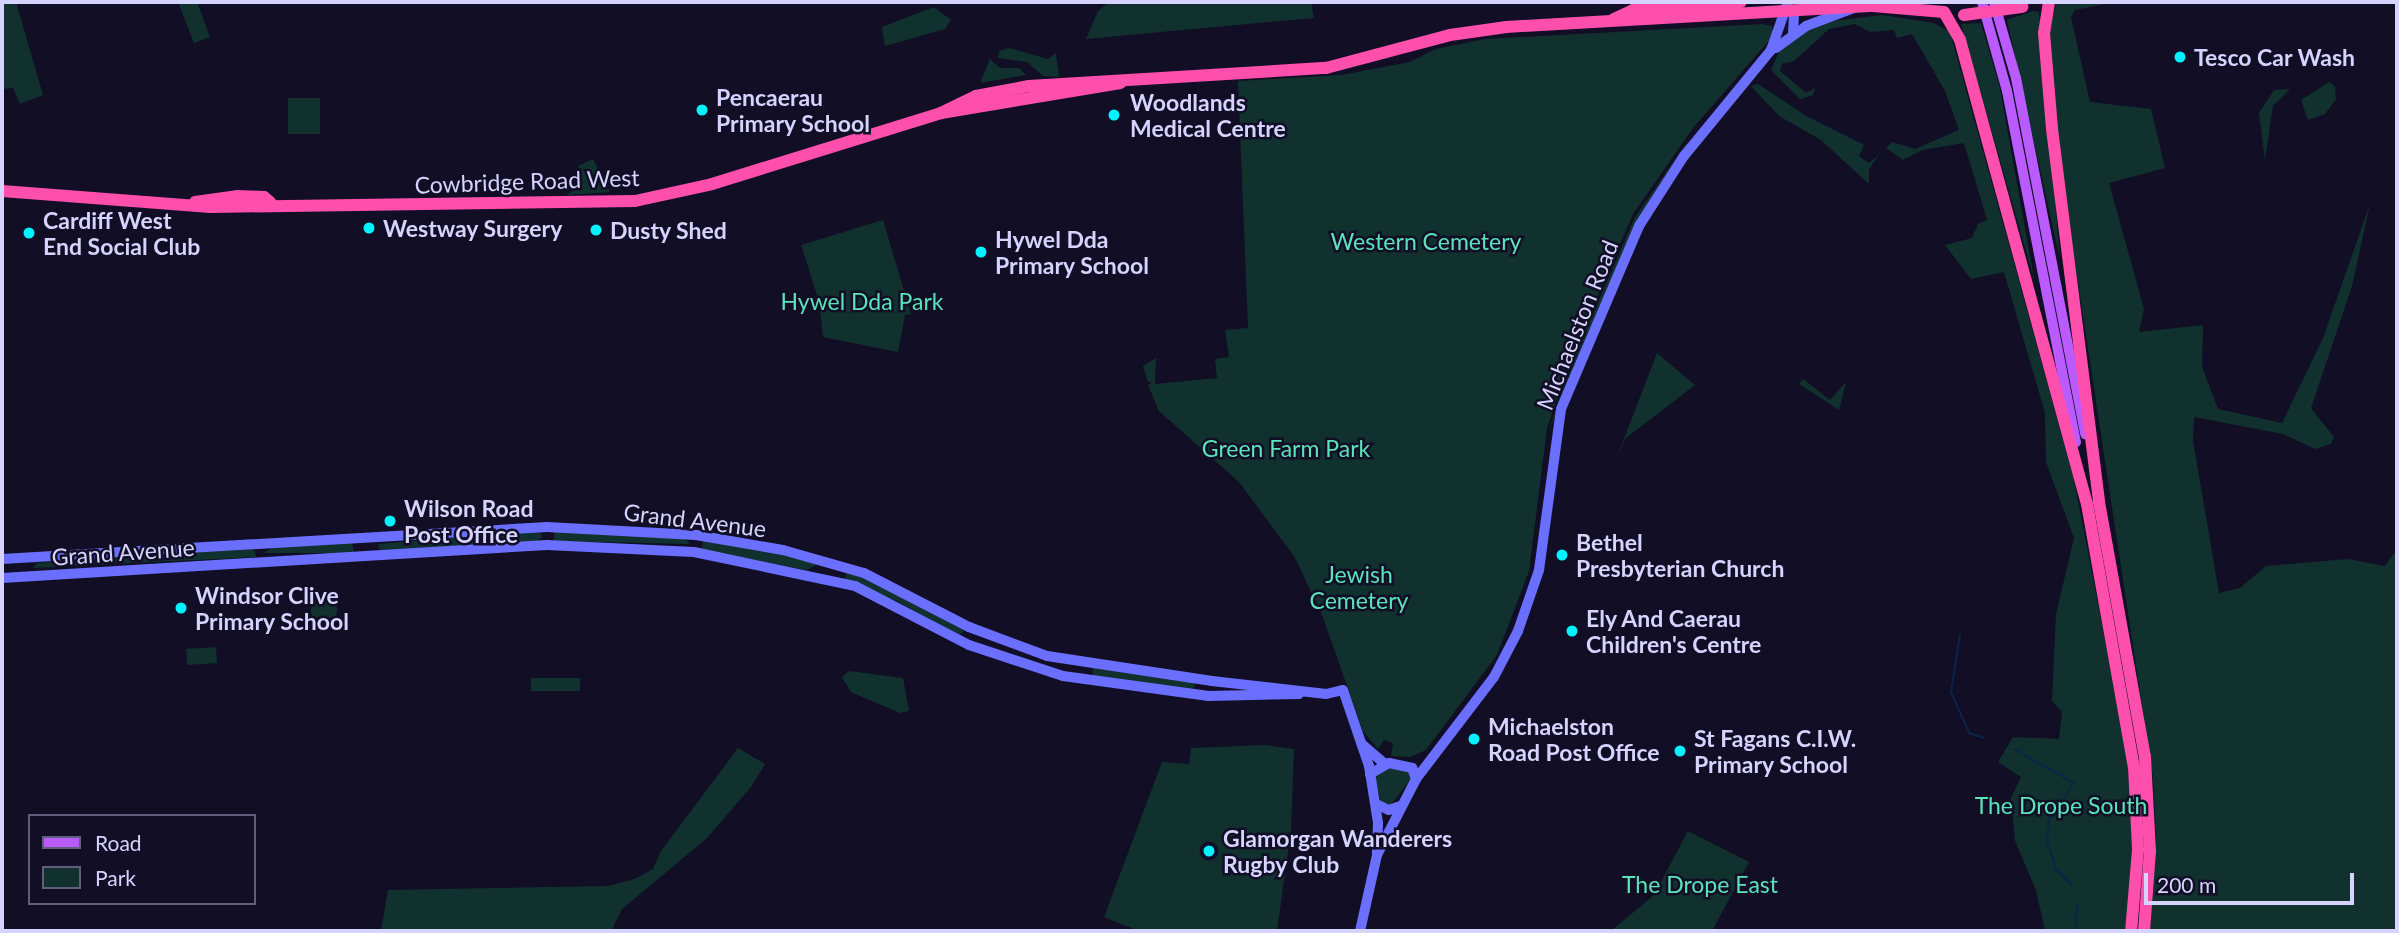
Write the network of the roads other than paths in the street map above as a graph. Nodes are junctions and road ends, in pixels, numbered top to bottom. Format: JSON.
{"nodes":[{"id":1,"x":1741,"y":2,"type":"edge"},
{"id":2,"x":1929,"y":2,"type":"edge"},
{"id":3,"x":1982,"y":2,"type":"edge"},
{"id":4,"x":1994,"y":2,"type":"edge"},
{"id":5,"x":2049,"y":2,"type":"edge"},
{"id":6,"x":1719,"y":4,"type":"edge"},
{"id":7,"x":2027,"y":4,"type":"edge"},
{"id":8,"x":1855,"y":8,"type":"junction"},
{"id":9,"x":1789,"y":10,"type":"edge"},
{"id":10,"x":1944,"y":12,"type":"junction"},
{"id":11,"x":1614,"y":19,"type":"junction"},
{"id":12,"x":1793,"y":34,"type":"junction"},
{"id":13,"x":1771,"y":50,"type":"junction"},
{"id":14,"x":2,"y":191,"type":"edge"},
{"id":15,"x":2093,"y":503,"type":"junction"},
{"id":16,"x":547,"y":527,"type":"junction"},
{"id":17,"x":258,"y":544,"type":"junction"},
{"id":18,"x":547,"y":545,"type":"junction"},
{"id":19,"x":29,"y":558,"type":"junction"},
{"id":20,"x":2,"y":559,"type":"edge"},
{"id":21,"x":260,"y":562,"type":"junction"},
{"id":22,"x":836,"y":565,"type":"junction"},
{"id":23,"x":823,"y":576,"type":"junction"},
{"id":24,"x":30,"y":577,"type":"junction"},
{"id":25,"x":2,"y":578,"type":"edge"},
{"id":26,"x":969,"y":627,"type":"junction"},
{"id":27,"x":963,"y":641,"type":"junction"},
{"id":28,"x":1047,"y":656,"type":"junction"},
{"id":29,"x":1075,"y":662,"type":"junction"},
{"id":30,"x":1043,"y":671,"type":"junction"},
{"id":31,"x":1072,"y":678,"type":"junction"},
{"id":32,"x":1202,"y":680,"type":"junction"},
{"id":33,"x":1310,"y":692,"type":"junction"},
{"id":34,"x":1199,"y":695,"type":"junction"},
{"id":35,"x":1363,"y":745,"type":"junction"},
{"id":36,"x":1433,"y":755,"type":"junction"},
{"id":37,"x":1384,"y":763,"type":"junction"},
{"id":38,"x":1407,"y":765,"type":"junction"},
{"id":39,"x":1370,"y":774,"type":"junction"},
{"id":40,"x":1416,"y":779,"type":"junction"},
{"id":41,"x":1376,"y":804,"type":"junction"},
{"id":42,"x":1400,"y":806,"type":"junction"},
{"id":43,"x":1377,"y":855,"type":"junction"},
{"id":44,"x":1360,"y":931,"type":"edge"},
{"id":45,"x":2132,"y":931,"type":"edge"},
{"id":46,"x":2144,"y":931,"type":"edge"}],
"edges":[{"from":1,"to":6,"type":"highway","name":"Cowbridge Road West"},
{"from":2,"to":10,"type":"highway"},
{"from":3,"to":15,"type":"main road"},
{"from":4,"to":15,"type":"main road"},
{"from":5,"to":15,"type":"highway"},
{"from":6,"to":9,"type":"street","name":"Cowbridge Road West"},
{"from":6,"to":11,"type":"highway","name":"Cowbridge Road West"},
{"from":7,"to":10,"type":"highway","name":"Cowbridge Road West","bridge":true},
{"from":8,"to":9,"type":"highway","name":"Cowbridge Road West"},
{"from":8,"to":10,"type":"highway","name":"Cowbridge Road West"},
{"from":8,"to":12,"type":"street","name":"Michaelston Road"},
{"from":9,"to":11,"type":"highway","name":"Cowbridge Road West"},
{"from":9,"to":12,"type":"street"},
{"from":9,"to":13,"type":"street","name":"Michaelston Road"},
{"from":10,"to":15,"type":"highway"},
{"from":11,"to":14,"type":"highway","name":"Cowbridge Road West"},
{"from":12,"to":13,"type":"street","name":"Michaelston Road"},
{"from":13,"to":36,"type":"street","name":"Michaelston Road"},
{"from":15,"to":45,"type":"highway"},
{"from":15,"to":46,"type":"highway"},
{"from":16,"to":17,"type":"street","name":"Grand Avenue"},
{"from":16,"to":18,"type":"street"},
{"from":16,"to":22,"type":"street","name":"Grand Avenue"},
{"from":17,"to":19,"type":"street","name":"Grand Avenue"},
{"from":17,"to":21,"type":"street"},
{"from":18,"to":21,"type":"street","name":"Grand Avenue"},
{"from":18,"to":23,"type":"street","name":"Grand Avenue"},
{"from":19,"to":20,"type":"street","name":"Grand Avenue"},
{"from":19,"to":24,"type":"street","name":"Grand Avenue"},
{"from":21,"to":24,"type":"street","name":"Grand Avenue"},
{"from":22,"to":23,"type":"street"},
{"from":22,"to":26,"type":"street","name":"Grand Avenue"},
{"from":23,"to":27,"type":"street","name":"Grand Avenue"},
{"from":24,"to":25,"type":"street","name":"Grand Avenue"},
{"from":26,"to":27,"type":"street"},
{"from":26,"to":28,"type":"street","name":"Grand Avenue"},
{"from":27,"to":30,"type":"street","name":"Grand Avenue"},
{"from":28,"to":29,"type":"street","name":"Grand Avenue"},
{"from":28,"to":30,"type":"street"},
{"from":29,"to":31,"type":"street"},
{"from":29,"to":32,"type":"street","name":"Grand Avenue"},
{"from":30,"to":31,"type":"street","name":"Grand Avenue"},
{"from":31,"to":34,"type":"street","name":"Grand Avenue"},
{"from":32,"to":33,"type":"street","name":"Grand Avenue"},
{"from":32,"to":34,"type":"street"},
{"from":33,"to":34,"type":"street","name":"Grand Avenue"},
{"from":33,"to":35,"type":"street","name":"Grand Avenue"},
{"from":35,"to":37,"type":"street"},
{"from":35,"to":39,"type":"street"},
{"from":36,"to":38,"type":"street"},
{"from":36,"to":40,"type":"street","name":"Michaelston Road"},
{"from":37,"to":38,"type":"street"},
{"from":37,"to":39,"type":"street"},
{"from":38,"to":40,"type":"street"},
{"from":39,"to":41,"type":"street"},
{"from":40,"to":42,"type":"street"},
{"from":41,"to":42,"type":"street"},
{"from":41,"to":43,"type":"street"},
{"from":42,"to":43,"type":"street"},
{"from":43,"to":44,"type":"street"}]}
